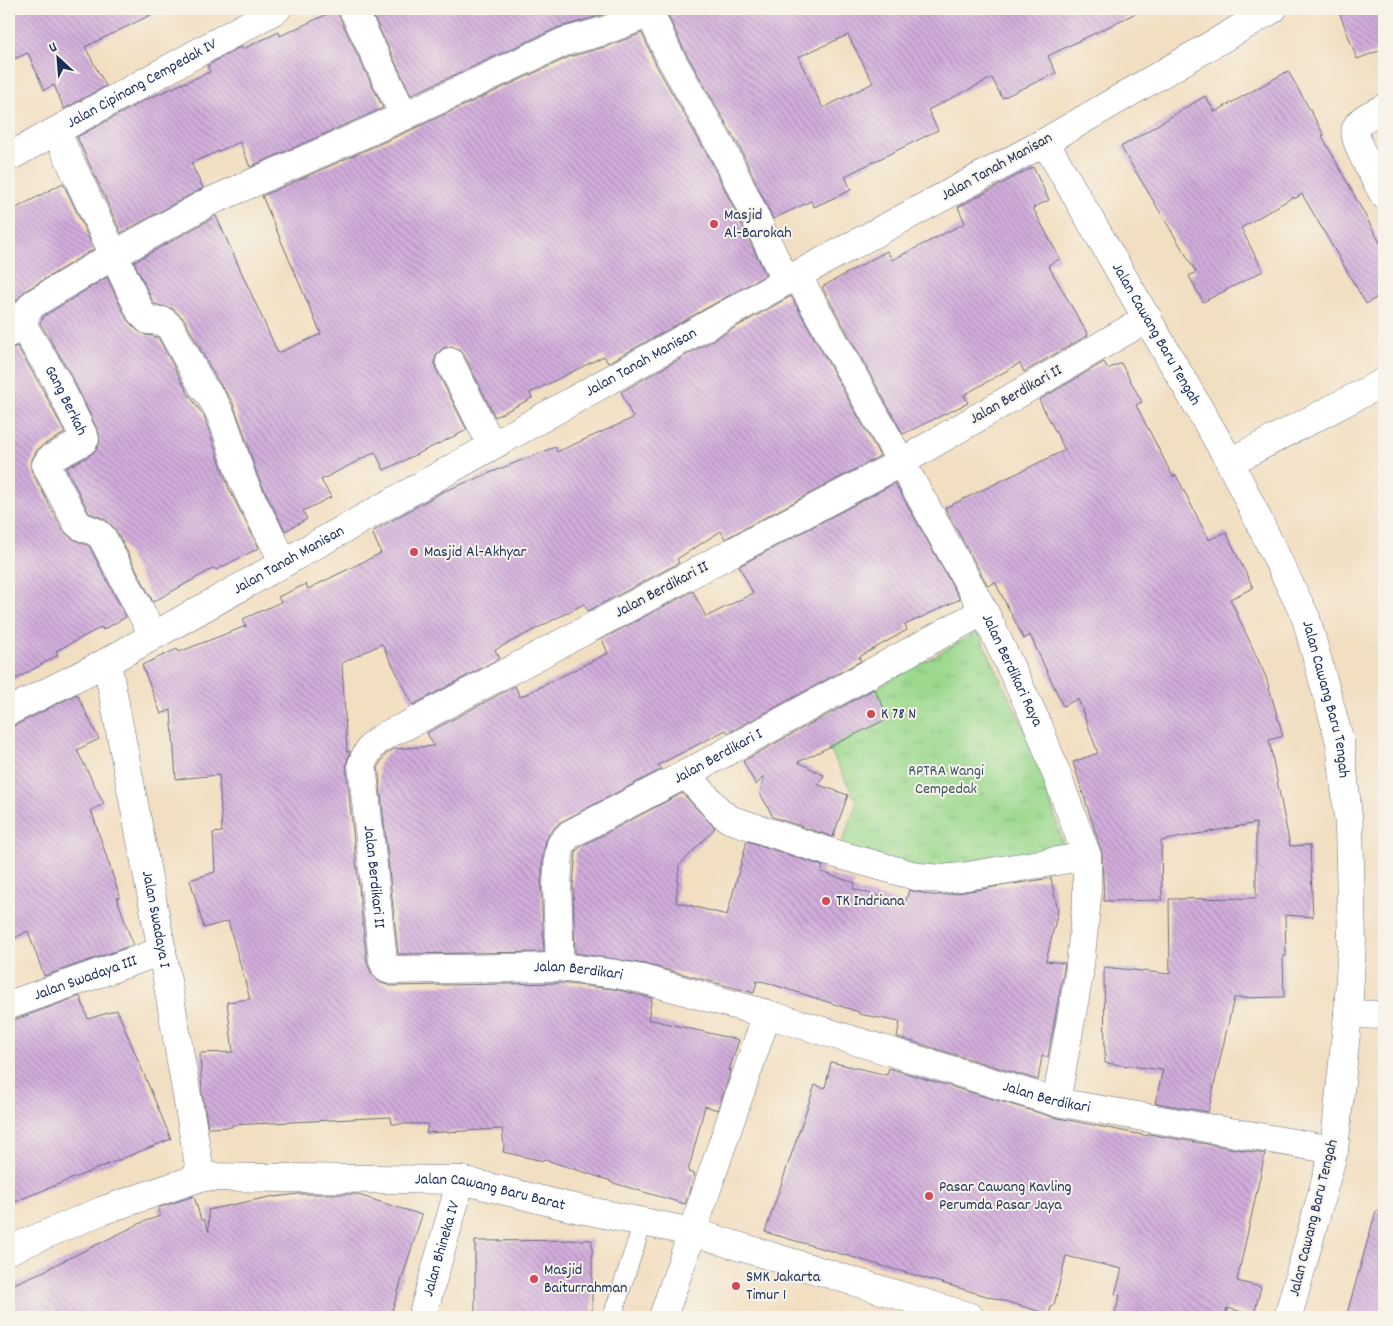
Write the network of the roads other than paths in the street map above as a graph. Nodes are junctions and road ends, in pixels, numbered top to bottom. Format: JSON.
{"nodes":[{"id":1,"x":277,"y":9,"type":"edge"},
{"id":2,"x":353,"y":9,"type":"edge"},
{"id":3,"x":1273,"y":9,"type":"edge"},
{"id":4,"x":655,"y":11,"type":"edge"},
{"id":5,"x":1384,"y":108,"type":"edge"},
{"id":6,"x":404,"y":116,"type":"junction"},
{"id":7,"x":56,"y":131,"type":"junction"},
{"id":8,"x":1045,"y":142,"type":"junction"},
{"id":9,"x":9,"y":157,"type":"edge"},
{"id":10,"x":1384,"y":195,"type":"edge"},
{"id":11,"x":114,"y":255,"type":"junction"},
{"id":12,"x":791,"y":278,"type":"junction"},
{"id":13,"x":1148,"y":318,"type":"junction"},
{"id":14,"x":16,"y":330,"type":"edge"},
{"id":15,"x":450,"y":362,"type":"dead end"},
{"id":16,"x":1384,"y":382,"type":"edge"},
{"id":17,"x":492,"y":446,"type":"junction"},
{"id":18,"x":1230,"y":462,"type":"junction"},
{"id":19,"x":900,"y":463,"type":"junction"},
{"id":20,"x":284,"y":563,"type":"junction"},
{"id":21,"x":984,"y":611,"type":"junction"},
{"id":22,"x":154,"y":635,"type":"junction"},
{"id":23,"x":107,"y":662,"type":"junction"},
{"id":24,"x":9,"y":711,"type":"edge"},
{"id":25,"x":686,"y":774,"type":"junction"},
{"id":26,"x":1087,"y":856,"type":"junction"},
{"id":27,"x":162,"y":951,"type":"junction"},
{"id":28,"x":560,"y":966,"type":"junction"},
{"id":29,"x":386,"y":968,"type":"joint"},
{"id":30,"x":9,"y":1005,"type":"edge"},
{"id":31,"x":767,"y":1014,"type":"junction"},
{"id":32,"x":1348,"y":1014,"type":"junction"},
{"id":33,"x":1384,"y":1015,"type":"edge"},
{"id":34,"x":1056,"y":1102,"type":"junction"},
{"id":35,"x":1334,"y":1150,"type":"junction"},
{"id":36,"x":201,"y":1177,"type":"junction"},
{"id":37,"x":461,"y":1180,"type":"junction"},
{"id":38,"x":643,"y":1222,"type":"junction"},
{"id":39,"x":692,"y":1232,"type":"junction"},
{"id":40,"x":9,"y":1250,"type":"edge"},
{"id":41,"x":422,"y":1317,"type":"edge"},
{"id":42,"x":612,"y":1317,"type":"edge"},
{"id":43,"x":663,"y":1317,"type":"edge"},
{"id":44,"x":970,"y":1317,"type":"edge"},
{"id":45,"x":1288,"y":1317,"type":"edge"}],
"edges":[{"from":1,"to":7,"type":"street","name":"Jalan Cipinang Cempedak IV"},
{"from":2,"to":6,"type":"street"},
{"from":3,"to":8,"type":"street","name":"Jalan Tanah Manisan"},
{"from":4,"to":6,"type":"street"},
{"from":4,"to":12,"type":"street","name":"Jalan Berdikari Raya"},
{"from":5,"to":10,"type":"street"},
{"from":6,"to":11,"type":"street"},
{"from":7,"to":9,"type":"street","name":"Jalan Cipinang Cempedak IV"},
{"from":7,"to":11,"type":"street"},
{"from":8,"to":12,"type":"street","name":"Jalan Tanah Manisan"},
{"from":8,"to":13,"type":"street","name":"Jalan Cawang Baru Tengah"},
{"from":11,"to":14,"type":"street"},
{"from":11,"to":20,"type":"street"},
{"from":12,"to":17,"type":"street","name":"Jalan Tanah Manisan"},
{"from":12,"to":19,"type":"street","name":"Jalan Berdikari Raya"},
{"from":13,"to":18,"type":"street","name":"Jalan Cawang Baru Tengah"},
{"from":13,"to":19,"type":"street","name":"Jalan Berdikari II"},
{"from":14,"to":22,"type":"street","name":"Gang Berkah"},
{"from":15,"to":17,"type":"street"},
{"from":16,"to":18,"type":"street"},
{"from":17,"to":20,"type":"street","name":"Jalan Tanah Manisan"},
{"from":18,"to":32,"type":"street","name":"Jalan Cawang Baru Tengah"},
{"from":19,"to":21,"type":"street","name":"Jalan Berdikari Raya"},
{"from":19,"to":29,"type":"street","name":"Jalan Berdikari II"},
{"from":20,"to":22,"type":"street","name":"Jalan Tanah Manisan"},
{"from":21,"to":25,"type":"street","name":"Jalan Berdikari I"},
{"from":21,"to":26,"type":"street","name":"Jalan Berdikari Raya"},
{"from":22,"to":23,"type":"street","name":"Jalan Tanah Manisan"},
{"from":23,"to":24,"type":"street","name":"Jalan Tanah Manisan"},
{"from":23,"to":27,"type":"street","name":"Jalan Swadaya I"},
{"from":25,"to":26,"type":"street"},
{"from":25,"to":28,"type":"street","name":"Jalan Berdikari I"},
{"from":26,"to":34,"type":"street","name":"Jalan Berdikari Raya"},
{"from":27,"to":30,"type":"street","name":"Jalan Swadaya III"},
{"from":27,"to":36,"type":"street","name":"Jalan Swadaya I"},
{"from":28,"to":29,"type":"street","name":"Jalan Berdikari"},
{"from":28,"to":31,"type":"street","name":"Jalan Berdikari"},
{"from":31,"to":34,"type":"street","name":"Jalan Berdikari"},
{"from":31,"to":39,"type":"street"},
{"from":32,"to":33,"type":"street"},
{"from":32,"to":35,"type":"street","name":"Jalan Cawang Baru Tengah"},
{"from":34,"to":35,"type":"street","name":"Jalan Berdikari"},
{"from":35,"to":45,"type":"street","name":"Jalan Cawang Baru Tengah"},
{"from":36,"to":37,"type":"street","name":"Jalan Cawang Baru Barat"},
{"from":36,"to":40,"type":"street","name":"Jalan Cawang Baru Barat"},
{"from":37,"to":38,"type":"street","name":"Jalan Cawang Baru Barat"},
{"from":37,"to":41,"type":"street","name":"Jalan Bhineka IV"},
{"from":38,"to":39,"type":"street","name":"Jalan Cawang Baru Barat"},
{"from":38,"to":42,"type":"lane"},
{"from":39,"to":43,"type":"street"},
{"from":39,"to":44,"type":"street","name":"Jalan Cawang Baru Barat"}]}
